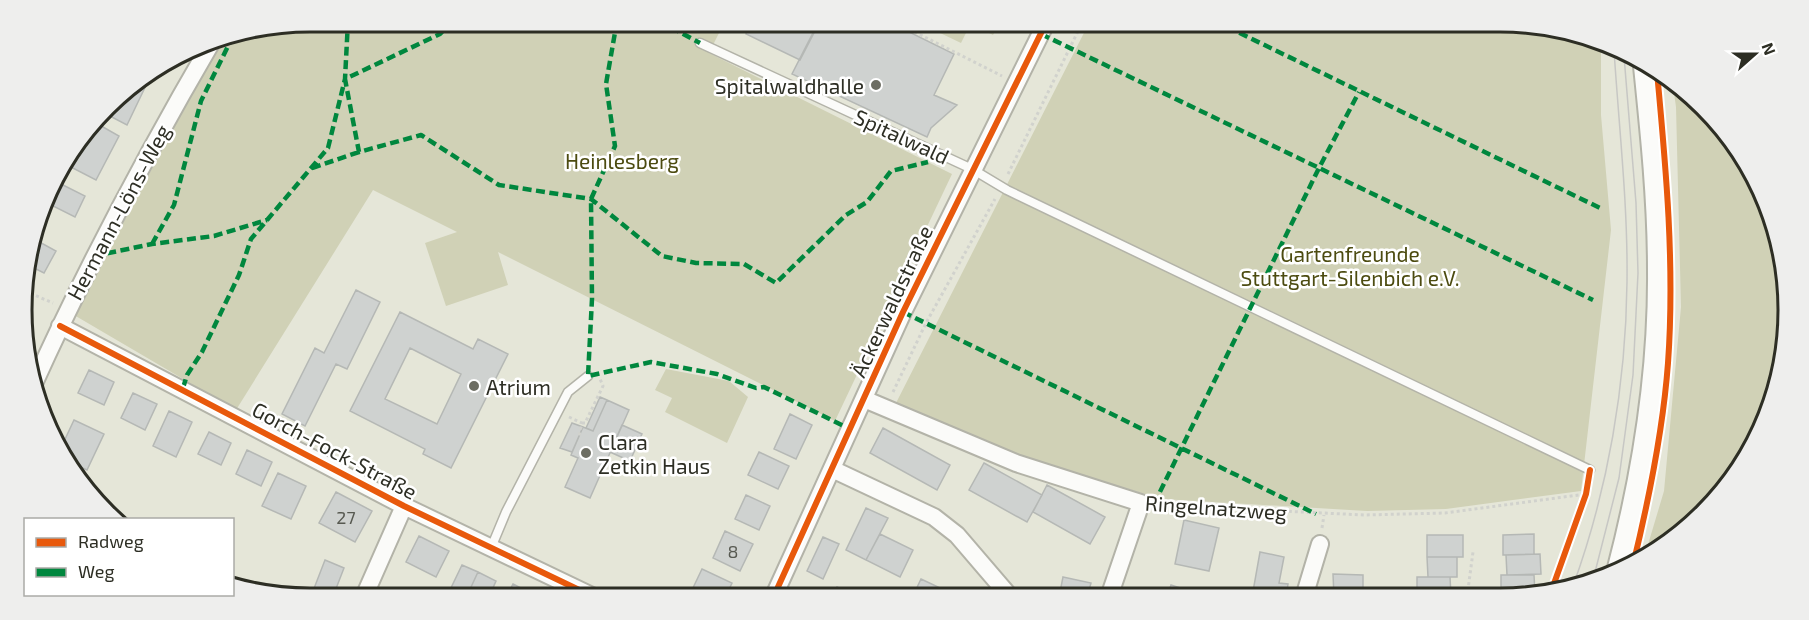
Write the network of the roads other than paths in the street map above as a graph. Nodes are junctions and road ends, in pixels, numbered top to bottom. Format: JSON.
{"nodes":[{"id":1,"x":1042,"y":32,"type":"edge"},
{"id":2,"x":700,"y":43,"type":"dead end"},
{"id":3,"x":206,"y":52,"type":"edge"},
{"id":4,"x":1646,"y":73,"type":"edge"},
{"id":5,"x":972,"y":168,"type":"junction"},
{"id":6,"x":60,"y":326,"type":"junction"},
{"id":7,"x":39,"y":373,"type":"edge"},
{"id":8,"x":588,"y":376,"type":"dead end"},
{"id":9,"x":864,"y":399,"type":"junction"},
{"id":10,"x":832,"y":469,"type":"junction"},
{"id":11,"x":1590,"y":470,"type":"dead end"},
{"id":12,"x":404,"y":506,"type":"junction"},
{"id":13,"x":1320,"y":544,"type":"dead end"},
{"id":14,"x":491,"y":548,"type":"junction"},
{"id":15,"x":1621,"y":561,"type":"edge"},
{"id":16,"x":368,"y":588,"type":"edge"},
{"id":17,"x":575,"y":588,"type":"edge"},
{"id":18,"x":778,"y":588,"type":"edge"},
{"id":19,"x":1002,"y":588,"type":"edge"},
{"id":20,"x":1112,"y":588,"type":"edge"},
{"id":21,"x":1307,"y":588,"type":"edge"}],
"edges":[{"from":1,"to":5,"type":"street","name":"Äckerwaldstraße"},
{"from":2,"to":5,"type":"lane","name":"Spitalwald"},
{"from":3,"to":6,"type":"street","name":"Hermann-Löns-Weg"},
{"from":4,"to":15,"type":"main road"},
{"from":5,"to":9,"type":"street","name":"Äckerwaldstraße"},
{"from":5,"to":11,"type":"lane","name":"Spitalwald"},
{"from":6,"to":7,"type":"street","name":"Hermann-Löns-Weg"},
{"from":6,"to":12,"type":"street","name":"Gorch-Fock-Straße"},
{"from":8,"to":14,"type":"lane"},
{"from":9,"to":10,"type":"street","name":"Äckerwaldstraße"},
{"from":9,"to":20,"type":"street","name":"Ringelnatzweg"},
{"from":10,"to":18,"type":"street","name":"Äckerwaldstraße"},
{"from":10,"to":19,"type":"street"},
{"from":12,"to":14,"type":"street","name":"Gorch-Fock-Straße"},
{"from":12,"to":16,"type":"street"},
{"from":13,"to":21,"type":"street"},
{"from":14,"to":17,"type":"street","name":"Gorch-Fock-Straße"}]}
